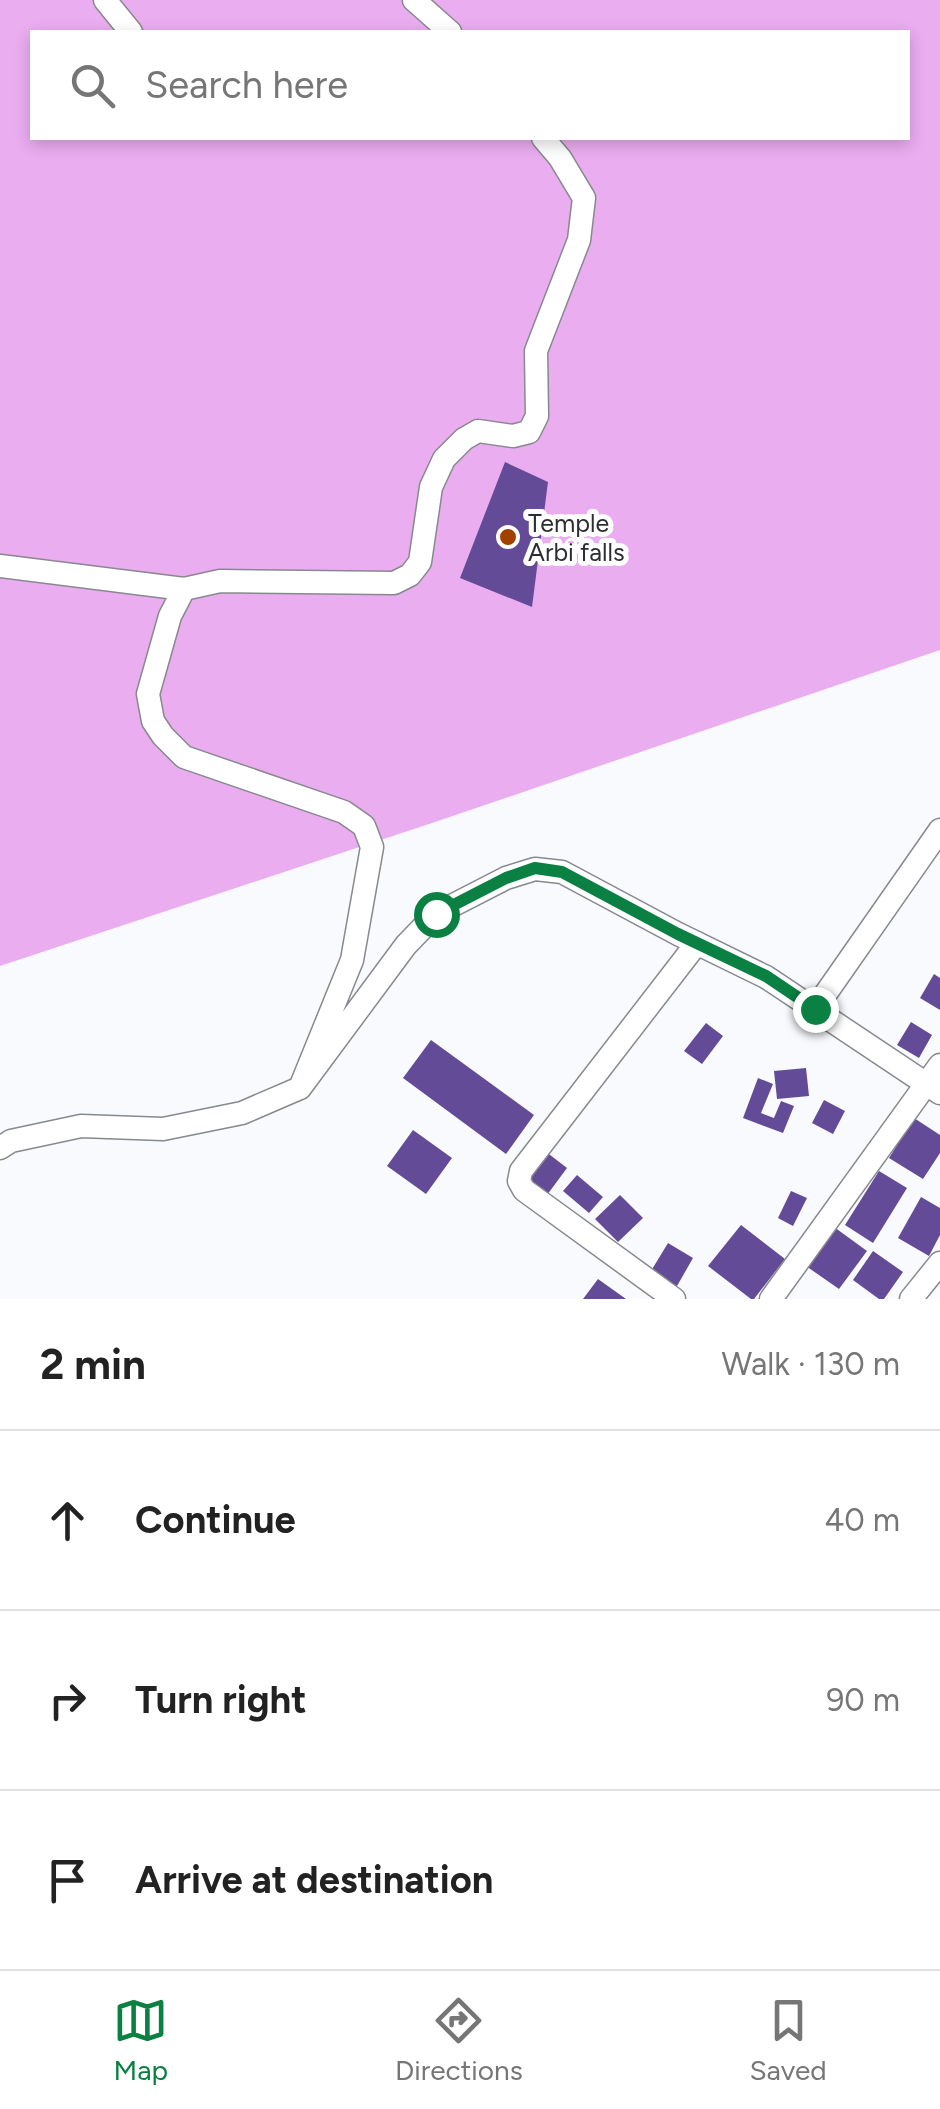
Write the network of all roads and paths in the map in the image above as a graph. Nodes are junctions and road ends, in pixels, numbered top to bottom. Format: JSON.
{"nodes":[{"id":1,"x":105,"y":0,"type":"edge"},
{"id":2,"x":414,"y":0,"type":"edge"},
{"id":3,"x":130,"y":30,"type":"edge"},
{"id":4,"x":448,"y":30,"type":"edge"},
{"id":5,"x":545,"y":140,"type":"edge"},
{"id":6,"x":0,"y":566,"type":"edge"},
{"id":7,"x":184,"y":589,"type":"junction"},
{"id":8,"x":940,"y":830,"type":"edge"},
{"id":9,"x":697,"y":943,"type":"junction"},
{"id":10,"x":815,"y":1009,"type":"junction"},
{"id":11,"x":936,"y":1081,"type":"edge"},
{"id":12,"x":300,"y":1088,"type":"junction"},
{"id":13,"x":0,"y":1148,"type":"edge"},
{"id":14,"x":940,"y":1263,"type":"edge"},
{"id":15,"x":674,"y":1299,"type":"edge"},
{"id":16,"x":771,"y":1299,"type":"edge"},
{"id":17,"x":911,"y":1299,"type":"edge"}],
"edges":[{"from":1,"to":3,"type":"street"},
{"from":2,"to":4,"type":"street"},
{"from":5,"to":7,"type":"street"},
{"from":6,"to":7,"type":"street"},
{"from":7,"to":12,"type":"street"},
{"from":8,"to":10,"type":"street"},
{"from":9,"to":10,"type":"street"},
{"from":9,"to":12,"type":"street"},
{"from":9,"to":15,"type":"street"},
{"from":10,"to":11,"type":"street"},
{"from":11,"to":16,"type":"street"},
{"from":12,"to":13,"type":"street"},
{"from":14,"to":17,"type":"street"}]}
